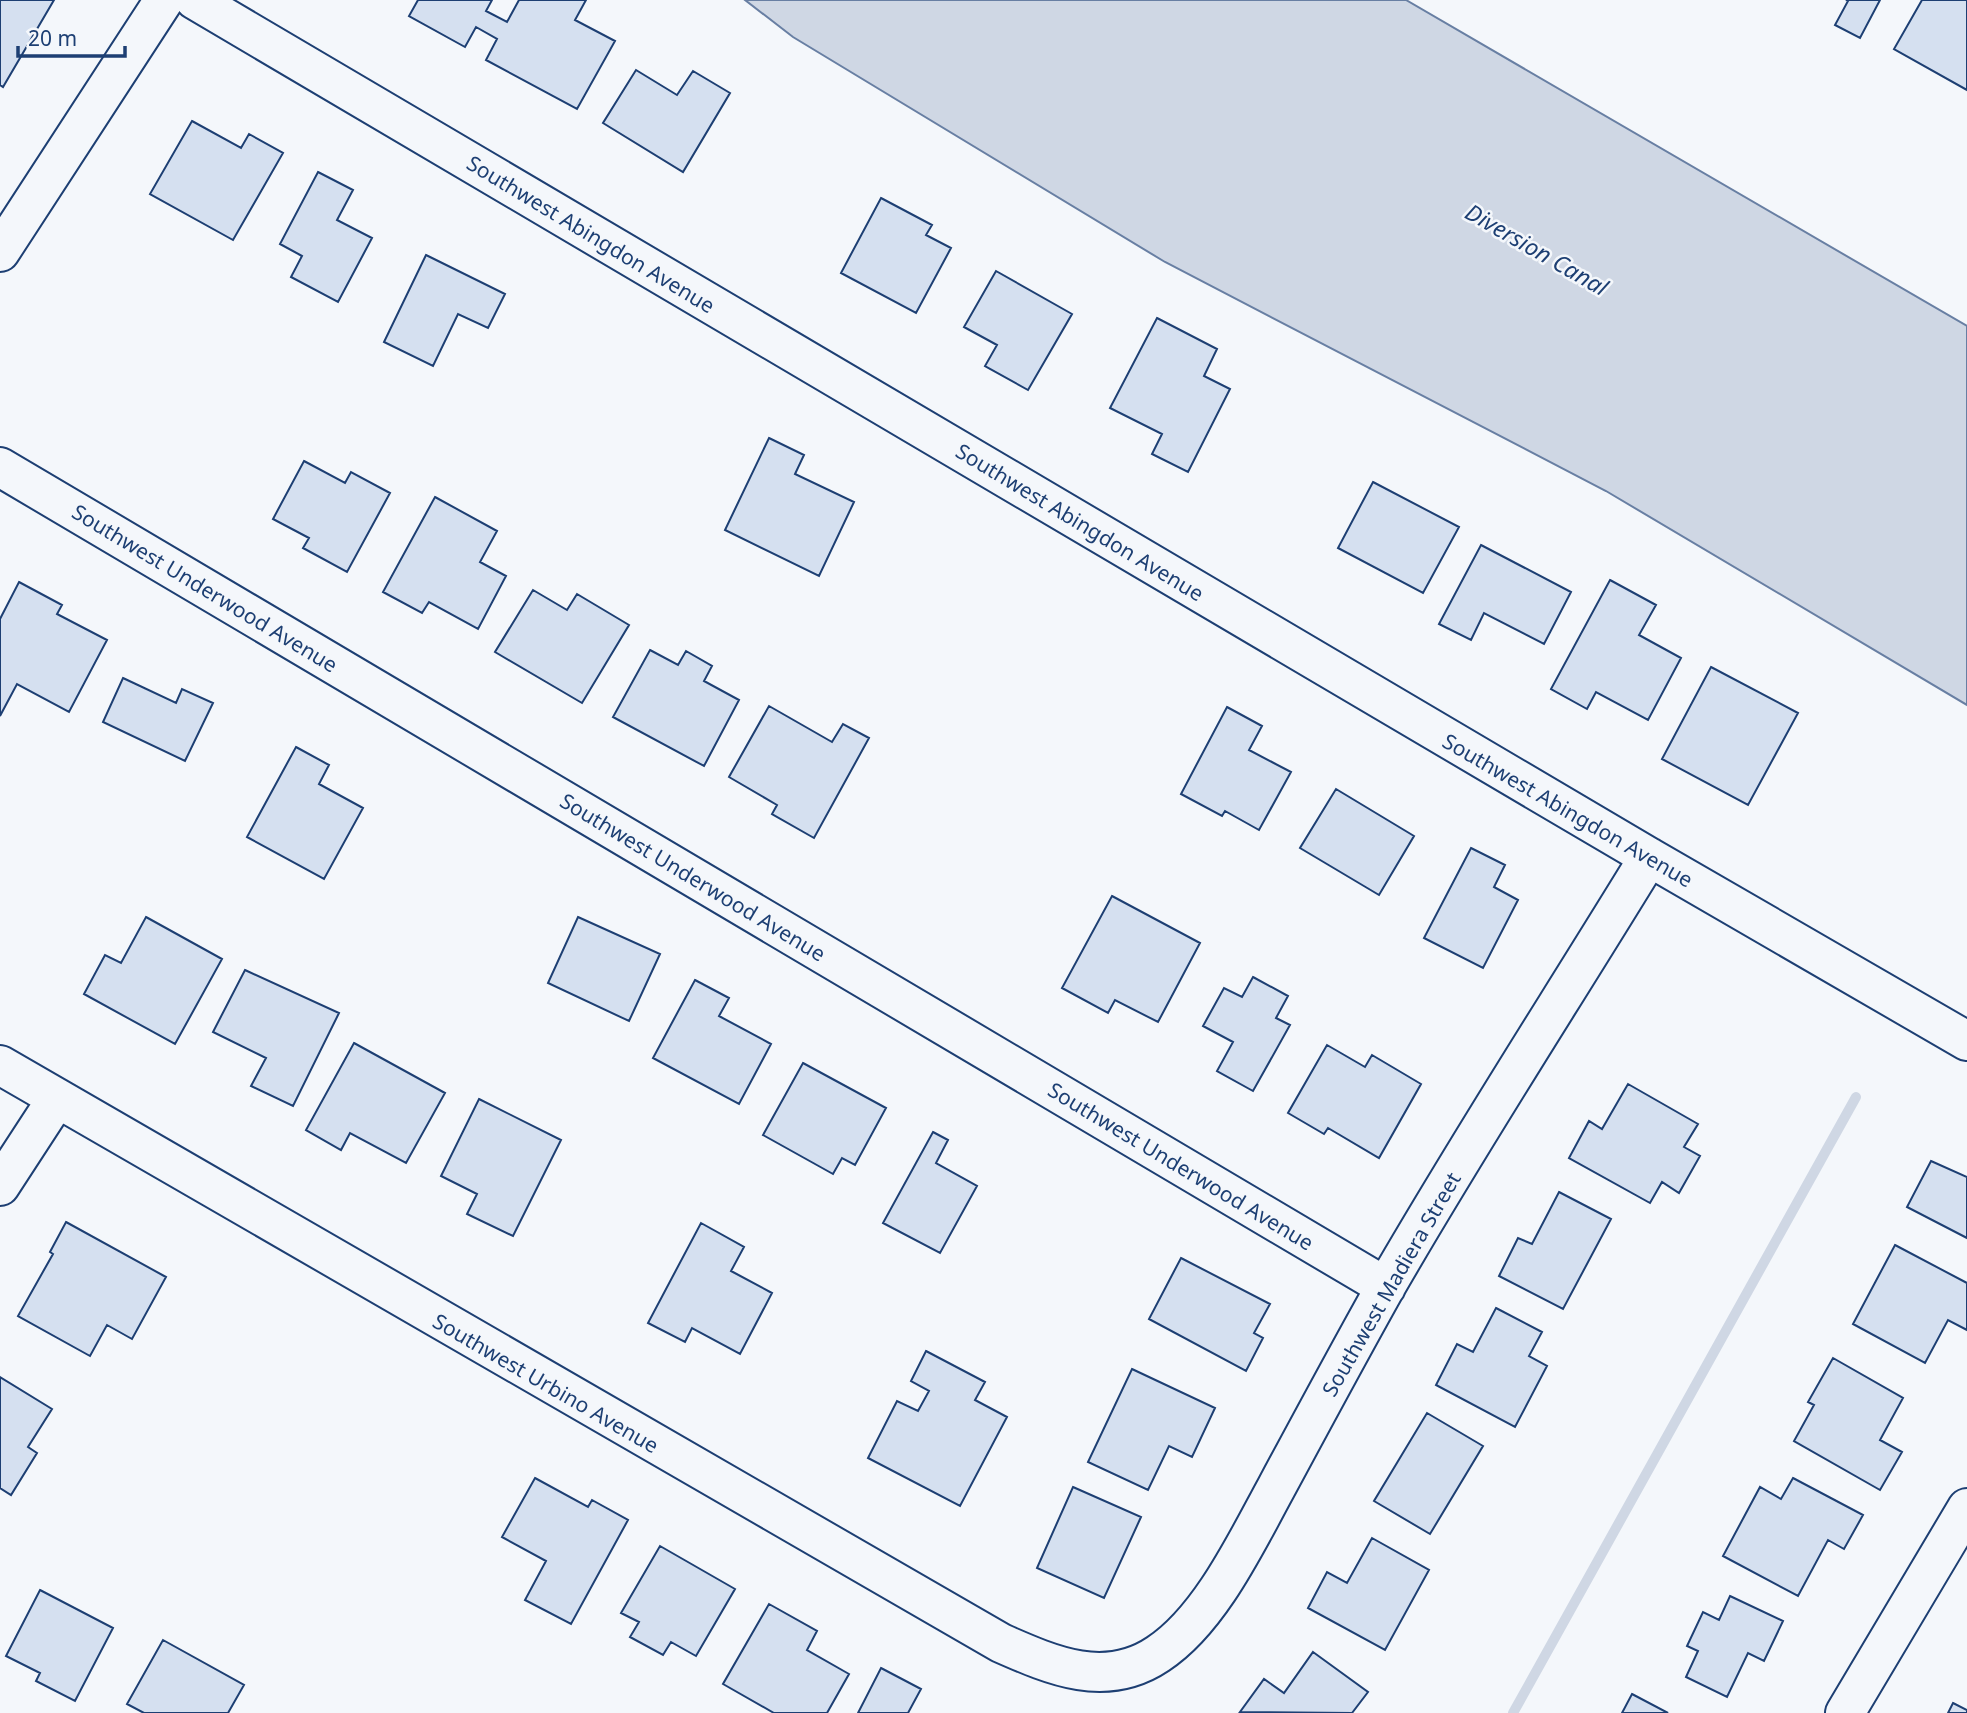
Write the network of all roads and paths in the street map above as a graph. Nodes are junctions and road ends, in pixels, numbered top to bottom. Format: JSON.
{"nodes":[{"id":1,"x":164,"y":0,"type":"edge"},
{"id":2,"x":195,"y":0,"type":"edge"},
{"id":3,"x":0,"y":252,"type":"edge"},
{"id":4,"x":0,"y":467,"type":"edge"},
{"id":5,"x":1649,"y":857,"type":"junction"},
{"id":6,"x":1967,"y":1041,"type":"edge"},
{"id":7,"x":0,"y":1065,"type":"edge"},
{"id":8,"x":56,"y":1100,"type":"junction"},
{"id":9,"x":0,"y":1186,"type":"edge"},
{"id":10,"x":1386,"y":1287,"type":"junction"},
{"id":11,"x":1967,"y":1508,"type":"edge"},
{"id":12,"x":1103,"y":1674,"type":"joint"},
{"id":13,"x":1845,"y":1713,"type":"edge"}],
"edges":[{"from":1,"to":3,"type":"street"},
{"from":2,"to":5,"type":"street","name":"Southwest Abingdon Avenue"},
{"from":4,"to":10,"type":"street","name":"Southwest Underwood Avenue"},
{"from":5,"to":6,"type":"street","name":"Southwest Abingdon Avenue"},
{"from":5,"to":10,"type":"street","name":"Southwest Madiera Street"},
{"from":7,"to":8,"type":"street","name":"Southwest Urbino Avenue"},
{"from":8,"to":9,"type":"street"},
{"from":8,"to":12,"type":"street","name":"Southwest Urbino Avenue"},
{"from":10,"to":12,"type":"street","name":"Southwest Madiera Street"},
{"from":11,"to":13,"type":"street"}]}
